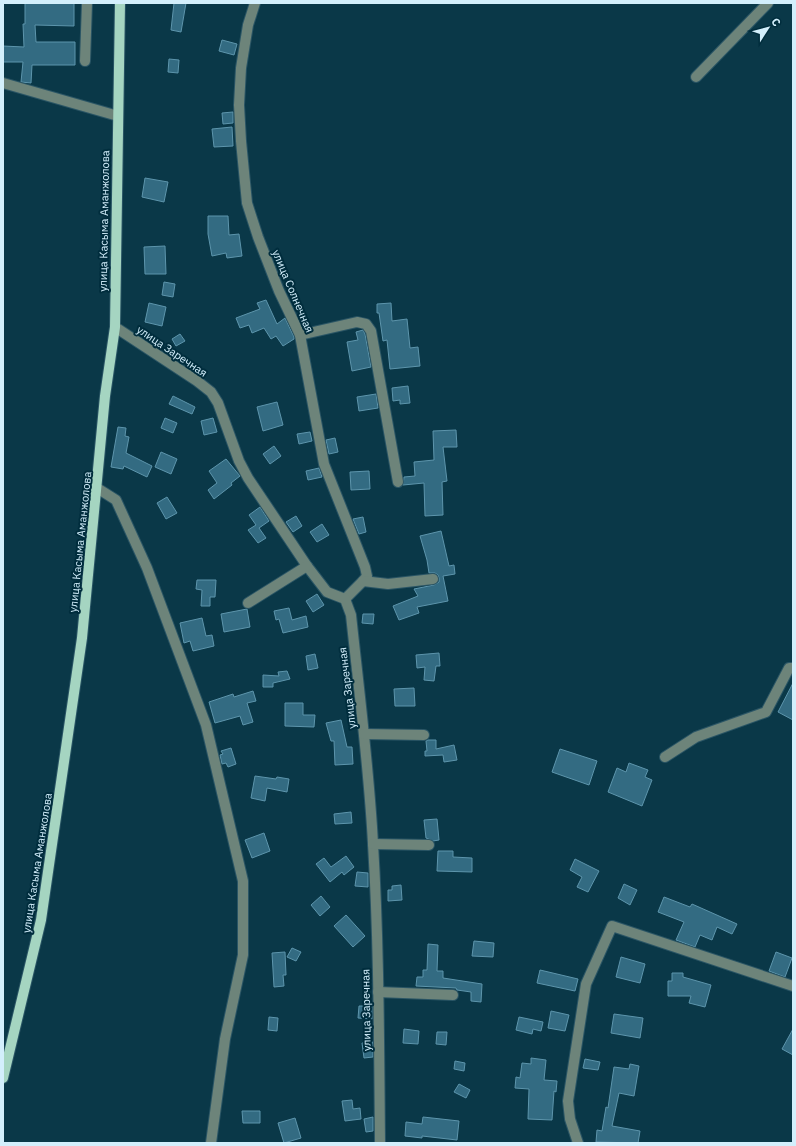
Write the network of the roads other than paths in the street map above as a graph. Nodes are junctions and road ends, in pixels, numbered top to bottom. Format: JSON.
{"nodes":[{"id":1,"x":87,"y":3,"type":"edge"},
{"id":2,"x":120,"y":3,"type":"edge"},
{"id":3,"x":255,"y":3,"type":"edge"},
{"id":4,"x":768,"y":3,"type":"edge"},
{"id":5,"x":85,"y":60,"type":"dead end"},
{"id":6,"x":696,"y":77,"type":"dead end"},
{"id":7,"x":3,"y":84,"type":"edge"},
{"id":8,"x":118,"y":116,"type":"junction"},
{"id":9,"x":115,"y":327,"type":"junction"},
{"id":10,"x":300,"y":335,"type":"junction"},
{"id":11,"x":398,"y":482,"type":"dead end"},
{"id":12,"x":97,"y":488,"type":"junction"},
{"id":13,"x":307,"y":566,"type":"junction"},
{"id":14,"x":433,"y":579,"type":"dead end"},
{"id":15,"x":364,"y":581,"type":"junction"},
{"id":16,"x":345,"y":599,"type":"junction"},
{"id":17,"x":248,"y":603,"type":"dead end"},
{"id":18,"x":793,"y":668,"type":"edge"},
{"id":19,"x":364,"y":734,"type":"junction"},
{"id":20,"x":424,"y":735,"type":"dead end"},
{"id":21,"x":665,"y":757,"type":"dead end"},
{"id":22,"x":373,"y":844,"type":"junction"},
{"id":23,"x":429,"y":845,"type":"dead end"},
{"id":24,"x":793,"y":986,"type":"edge"},
{"id":25,"x":378,"y":992,"type":"junction"},
{"id":26,"x":453,"y":995,"type":"dead end"},
{"id":27,"x":3,"y":1078,"type":"edge"},
{"id":28,"x":211,"y":1143,"type":"edge"},
{"id":29,"x":380,"y":1143,"type":"edge"},
{"id":30,"x":578,"y":1143,"type":"edge"}],
"edges":[{"from":1,"to":5,"type":"street"},
{"from":2,"to":8,"type":"main road","name":"улица Касыма Аманжолова"},
{"from":3,"to":10,"type":"street","name":"улица Солнечная"},
{"from":4,"to":6,"type":"street"},
{"from":7,"to":8,"type":"street"},
{"from":8,"to":9,"type":"main road","name":"улица Касыма Аманжолова"},
{"from":9,"to":12,"type":"main road","name":"улица Касыма Аманжолова"},
{"from":9,"to":13,"type":"street","name":"улица Заречная"},
{"from":10,"to":11,"type":"street"},
{"from":10,"to":15,"type":"street","name":"улица Солнечная"},
{"from":12,"to":27,"type":"main road","name":"улица Касыма Аманжолова"},
{"from":12,"to":28,"type":"street"},
{"from":13,"to":16,"type":"street","name":"улица Заречная"},
{"from":13,"to":17,"type":"street"},
{"from":14,"to":15,"type":"street"},
{"from":15,"to":16,"type":"street"},
{"from":16,"to":19,"type":"street","name":"улица Заречная"},
{"from":18,"to":21,"type":"street"},
{"from":19,"to":20,"type":"street"},
{"from":19,"to":22,"type":"street","name":"улица Заречная"},
{"from":22,"to":23,"type":"street"},
{"from":22,"to":25,"type":"street","name":"улица Заречная"},
{"from":24,"to":30,"type":"street"},
{"from":25,"to":26,"type":"street"},
{"from":25,"to":29,"type":"street","name":"улица Заречная"}]}
